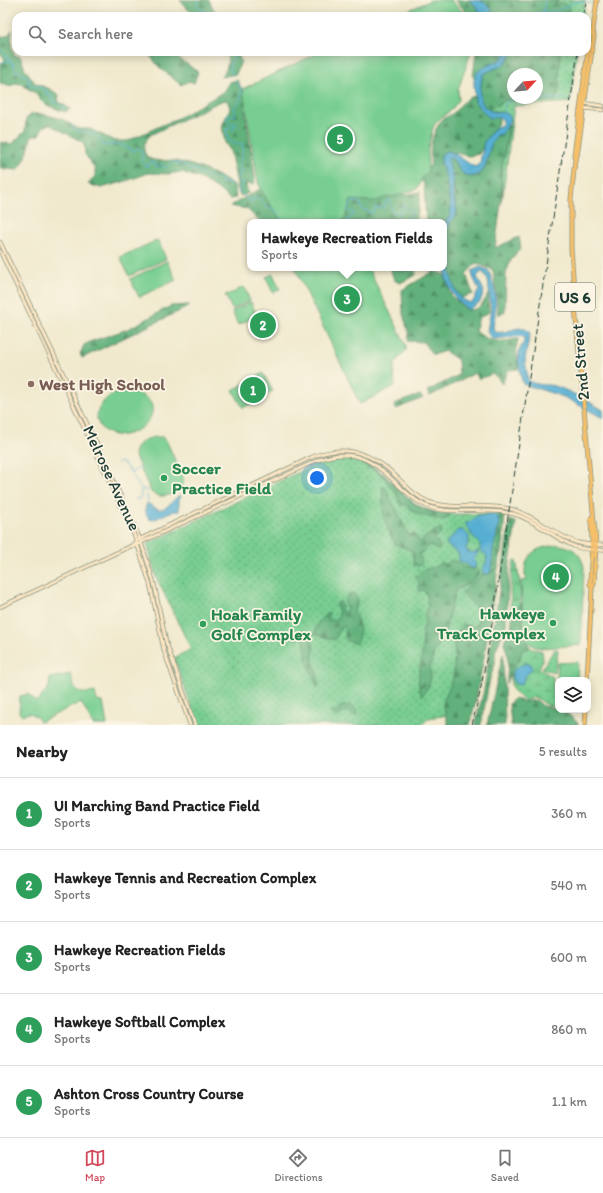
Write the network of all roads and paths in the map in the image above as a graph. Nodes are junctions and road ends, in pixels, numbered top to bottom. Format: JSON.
{"nodes":[{"id":1,"x":597,"y":0,"type":"edge"},
{"id":2,"x":591,"y":55,"type":"edge"},
{"id":3,"x":591,"y":56,"type":"edge"},
{"id":4,"x":583,"y":106,"type":"junction"},
{"id":5,"x":603,"y":106,"type":"edge"},
{"id":6,"x":603,"y":110,"type":"edge"},
{"id":7,"x":0,"y":242,"type":"edge"},
{"id":8,"x":0,"y":252,"type":"edge"},
{"id":9,"x":101,"y":458,"type":"dead end"},
{"id":10,"x":111,"y":473,"type":"junction"},
{"id":11,"x":509,"y":511,"type":"junction"},
{"id":12,"x":141,"y":541,"type":"junction"},
{"id":13,"x":137,"y":543,"type":"junction"},
{"id":14,"x":594,"y":545,"type":"junction"},
{"id":15,"x":603,"y":545,"type":"edge"},
{"id":16,"x":594,"y":549,"type":"junction"},
{"id":17,"x":603,"y":550,"type":"edge"},
{"id":18,"x":0,"y":607,"type":"edge"},
{"id":19,"x":587,"y":677,"type":"edge"},
{"id":20,"x":586,"y":713,"type":"edge"},
{"id":21,"x":190,"y":725,"type":"edge"},
{"id":22,"x":194,"y":725,"type":"edge"},
{"id":23,"x":585,"y":725,"type":"edge"}],
"edges":[{"from":1,"to":2,"type":"main road","name":"2nd Street","number":"US 6"},
{"from":3,"to":4,"type":"main road","name":"2nd Street","number":"US 6"},
{"from":4,"to":5,"type":"main road"},
{"from":4,"to":6,"type":"main road"},
{"from":4,"to":14,"type":"main road","name":"2nd Street","number":"US 6"},
{"from":7,"to":10,"type":"main road","name":"Melrose Avenue"},
{"from":8,"to":13,"type":"main road","name":"Melrose Avenue"},
{"from":9,"to":10,"type":"main road"},
{"from":10,"to":12,"type":"main road","name":"Melrose Avenue"},
{"from":11,"to":12,"type":"main road"},
{"from":11,"to":14,"type":"main road"},
{"from":11,"to":16,"type":"main road"},
{"from":12,"to":13,"type":"main road"},
{"from":12,"to":22,"type":"main road","name":"Melrose Avenue"},
{"from":13,"to":18,"type":"main road"},
{"from":13,"to":21,"type":"main road","name":"Melrose Avenue"},
{"from":14,"to":15,"type":"main road"},
{"from":14,"to":16,"type":"main road","name":"2nd Street","number":"US 6"},
{"from":16,"to":17,"type":"main road"},
{"from":16,"to":19,"type":"main road","name":"2nd Street","number":"US 6"},
{"from":20,"to":23,"type":"main road"}]}
